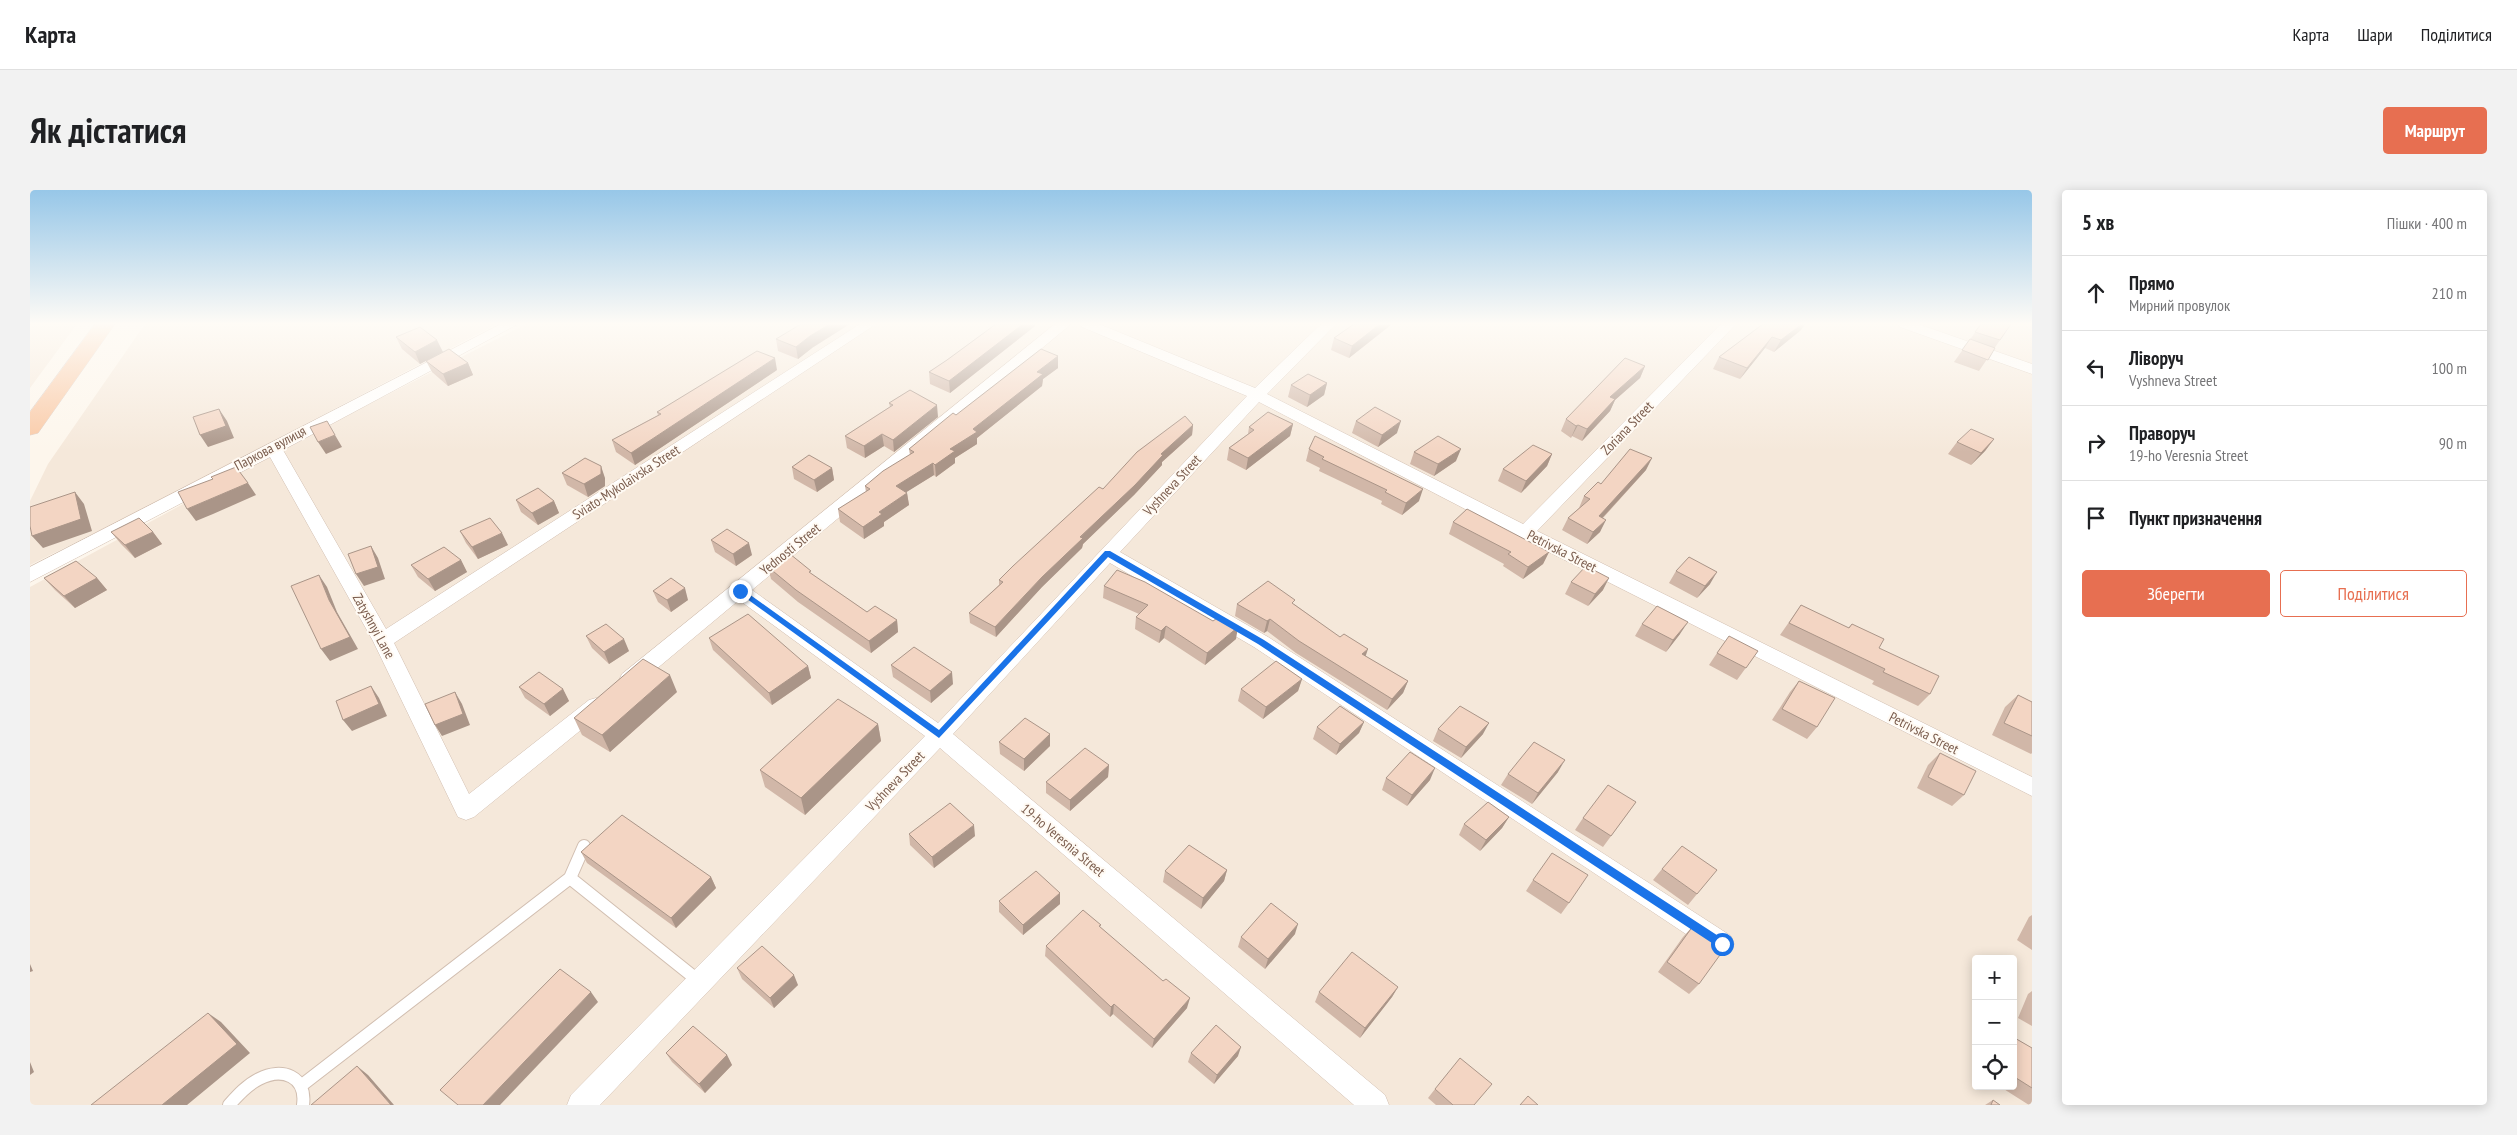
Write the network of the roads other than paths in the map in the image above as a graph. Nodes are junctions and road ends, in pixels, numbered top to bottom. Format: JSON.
{"nodes":[{"id":1,"x":74,"y":367,"type":"edge"},
{"id":2,"x":428,"y":367,"type":"edge"},
{"id":3,"x":804,"y":367,"type":"edge"},
{"id":4,"x":1012,"y":367,"type":"edge"},
{"id":5,"x":1191,"y":367,"type":"edge"},
{"id":6,"x":1285,"y":367,"type":"edge"},
{"id":7,"x":1687,"y":367,"type":"edge"},
{"id":8,"x":1257,"y":394,"type":"junction"},
{"id":9,"x":30,"y":428,"type":"edge"},
{"id":10,"x":273,"y":446,"type":"junction"},
{"id":11,"x":1525,"y":533,"type":"junction"},
{"id":12,"x":1108,"y":553,"type":"junction"},
{"id":13,"x":30,"y":575,"type":"edge"},
{"id":14,"x":740,"y":591,"type":"junction"},
{"id":15,"x":383,"y":641,"type":"junction"},
{"id":16,"x":939,"y":735,"type":"junction"},
{"id":17,"x":2032,"y":787,"type":"edge"},
{"id":18,"x":466,"y":810,"type":"joint"},
{"id":19,"x":584,"y":846,"type":"edge"},
{"id":20,"x":570,"y":878,"type":"junction"},
{"id":21,"x":1722,"y":944,"type":"edge"},
{"id":22,"x":700,"y":982,"type":"junction"},
{"id":23,"x":302,"y":1085,"type":"junction"},
{"id":24,"x":229,"y":1105,"type":"edge"},
{"id":25,"x":303,"y":1105,"type":"edge"},
{"id":26,"x":581,"y":1105,"type":"edge"},
{"id":27,"x":1374,"y":1105,"type":"edge"}],
"edges":[{"from":1,"to":9,"type":"highway"},
{"from":2,"to":10,"type":"street","name":"Паркова вулиця"},
{"from":3,"to":15,"type":"street","name":"Sviato-Mykolaivska Street"},
{"from":4,"to":14,"type":"street","name":"Yednosti Street"},
{"from":5,"to":8,"type":"street","name":"Petrivska Street"},
{"from":6,"to":8,"type":"street","name":"Vyshneva Street"},
{"from":7,"to":11,"type":"street","name":"Zoriana Street"},
{"from":8,"to":11,"type":"street","name":"Petrivska Street"},
{"from":8,"to":12,"type":"street","name":"Vyshneva Street"},
{"from":10,"to":13,"type":"street","name":"Паркова вулиця"},
{"from":10,"to":15,"type":"street","name":"Zatyshnyi Lane"},
{"from":11,"to":17,"type":"street","name":"Petrivska Street"},
{"from":12,"to":16,"type":"street","name":"Vyshneva Street"},
{"from":12,"to":21,"type":"street"},
{"from":14,"to":16,"type":"street","name":"19-ho Veresnia Street"},
{"from":14,"to":18,"type":"street","name":"Yednosti Street"},
{"from":15,"to":18,"type":"street","name":"Zatyshnyi Lane"},
{"from":16,"to":22,"type":"street","name":"Vyshneva Street"},
{"from":16,"to":27,"type":"street","name":"19-ho Veresnia Street"},
{"from":19,"to":20,"type":"lane"},
{"from":20,"to":22,"type":"lane"},
{"from":20,"to":23,"type":"lane"},
{"from":22,"to":26,"type":"street","name":"Vyshneva Street"},
{"from":23,"to":24,"type":"lane"},
{"from":23,"to":25,"type":"lane"}]}
